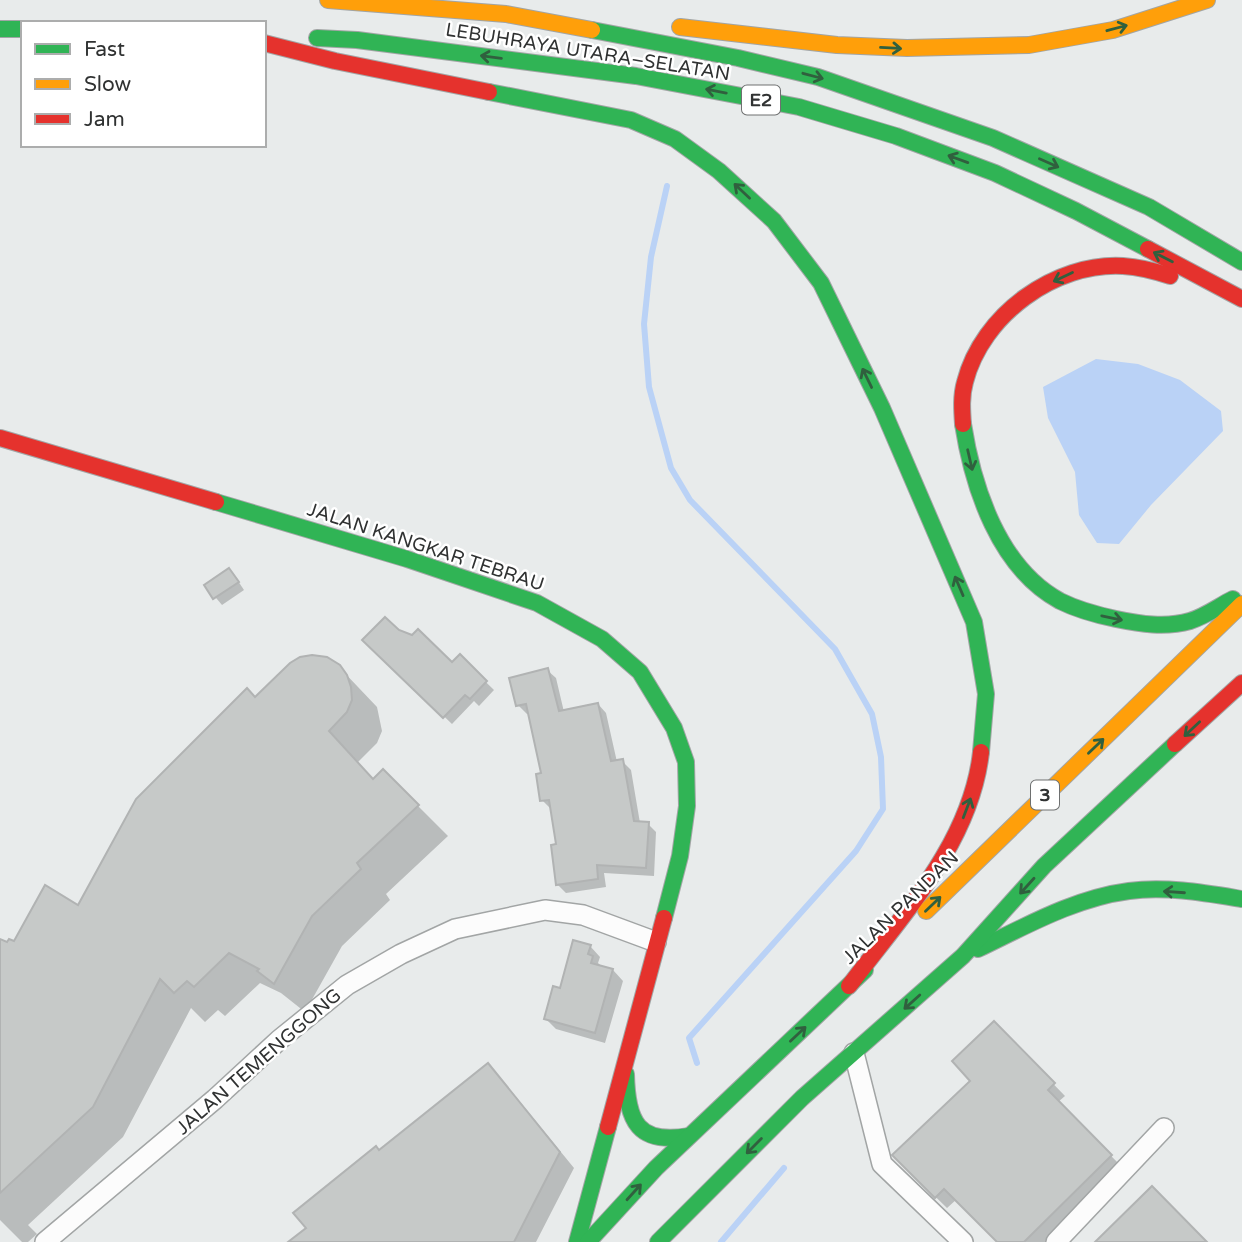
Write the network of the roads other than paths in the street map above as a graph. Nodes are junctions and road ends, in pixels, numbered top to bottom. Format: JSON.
{"nodes":[{"id":1,"x":328,"y":0,"type":"edge"},
{"id":2,"x":1207,"y":0,"type":"edge"},
{"id":3,"x":506,"y":14,"type":"junction"},
{"id":4,"x":0,"y":29,"type":"edge"},
{"id":5,"x":21,"y":29,"type":"edge"},
{"id":6,"x":266,"y":36,"type":"edge"},
{"id":7,"x":266,"y":44,"type":"edge"},
{"id":8,"x":1242,"y":262,"type":"edge"},
{"id":9,"x":1224,"y":288,"type":"junction"},
{"id":10,"x":1242,"y":299,"type":"edge"},
{"id":11,"x":0,"y":438,"type":"edge"},
{"id":12,"x":1242,"y":594,"type":"edge"},
{"id":13,"x":1242,"y":604,"type":"edge"},
{"id":14,"x":1242,"y":683,"type":"edge"},
{"id":15,"x":1242,"y":899,"type":"edge"},
{"id":16,"x":656,"y":942,"type":"junction"},
{"id":17,"x":963,"y":956,"type":"junction"},
{"id":18,"x":849,"y":986,"type":"junction"},
{"id":19,"x":855,"y":1053,"type":"junction"},
{"id":20,"x":625,"y":1054,"type":"junction"},
{"id":21,"x":1164,"y":1128,"type":"dead end"},
{"id":22,"x":689,"y":1136,"type":"junction"},
{"id":23,"x":45,"y":1242,"type":"edge"},
{"id":24,"x":577,"y":1242,"type":"edge"},
{"id":25,"x":588,"y":1242,"type":"edge"},
{"id":26,"x":658,"y":1242,"type":"edge"},
{"id":27,"x":963,"y":1242,"type":"edge"},
{"id":28,"x":1056,"y":1242,"type":"edge"}],
"edges":[{"from":1,"to":3,"type":"main road","name":"LEBUHRAYA UTARA–SELATAN","number":"E2"},
{"from":3,"to":2,"type":"main road","one_way":true},
{"from":3,"to":8,"type":"main road","name":"LEBUHRAYA UTARA–SELATAN","number":"E2","one_way":true},
{"from":4,"to":5,"type":"main road"},
{"from":9,"to":6,"type":"main road","name":"LEBUHRAYA UTARA–SELATAN","number":"E2","one_way":true},
{"from":18,"to":7,"type":"main road","one_way":true},
{"from":9,"to":10,"type":"main road","name":"LEBUHRAYA UTARA–SELATAN","number":"E2"},
{"from":9,"to":12,"type":"main road","one_way":true},
{"from":11,"to":16,"type":"main road","name":"JALAN KANGKAR TEBRAU"},
{"from":18,"to":13,"type":"main road","name":"JALAN PANDAN","number":"3","one_way":true},
{"from":14,"to":17,"type":"main road","one_way":true},
{"from":15,"to":17,"type":"main road","one_way":true},
{"from":16,"to":20,"type":"main road","name":"JALAN KANGKAR TEBRAU"},
{"from":16,"to":23,"type":"street","name":"JALAN TEMENGGONG"},
{"from":17,"to":19,"type":"main road","one_way":true},
{"from":22,"to":18,"type":"main road","name":"JALAN PANDAN","number":"3","one_way":true},
{"from":19,"to":26,"type":"main road","one_way":true},
{"from":19,"to":27,"type":"street"},
{"from":20,"to":22,"type":"main road","name":"JALAN KANGKAR TEBRAU"},
{"from":20,"to":24,"type":"main road","name":"JALAN KANGKAR TEBRAU"},
{"from":21,"to":28,"type":"street"},
{"from":25,"to":22,"type":"main road","name":"JALAN PANDAN","number":"3","one_way":true}]}
